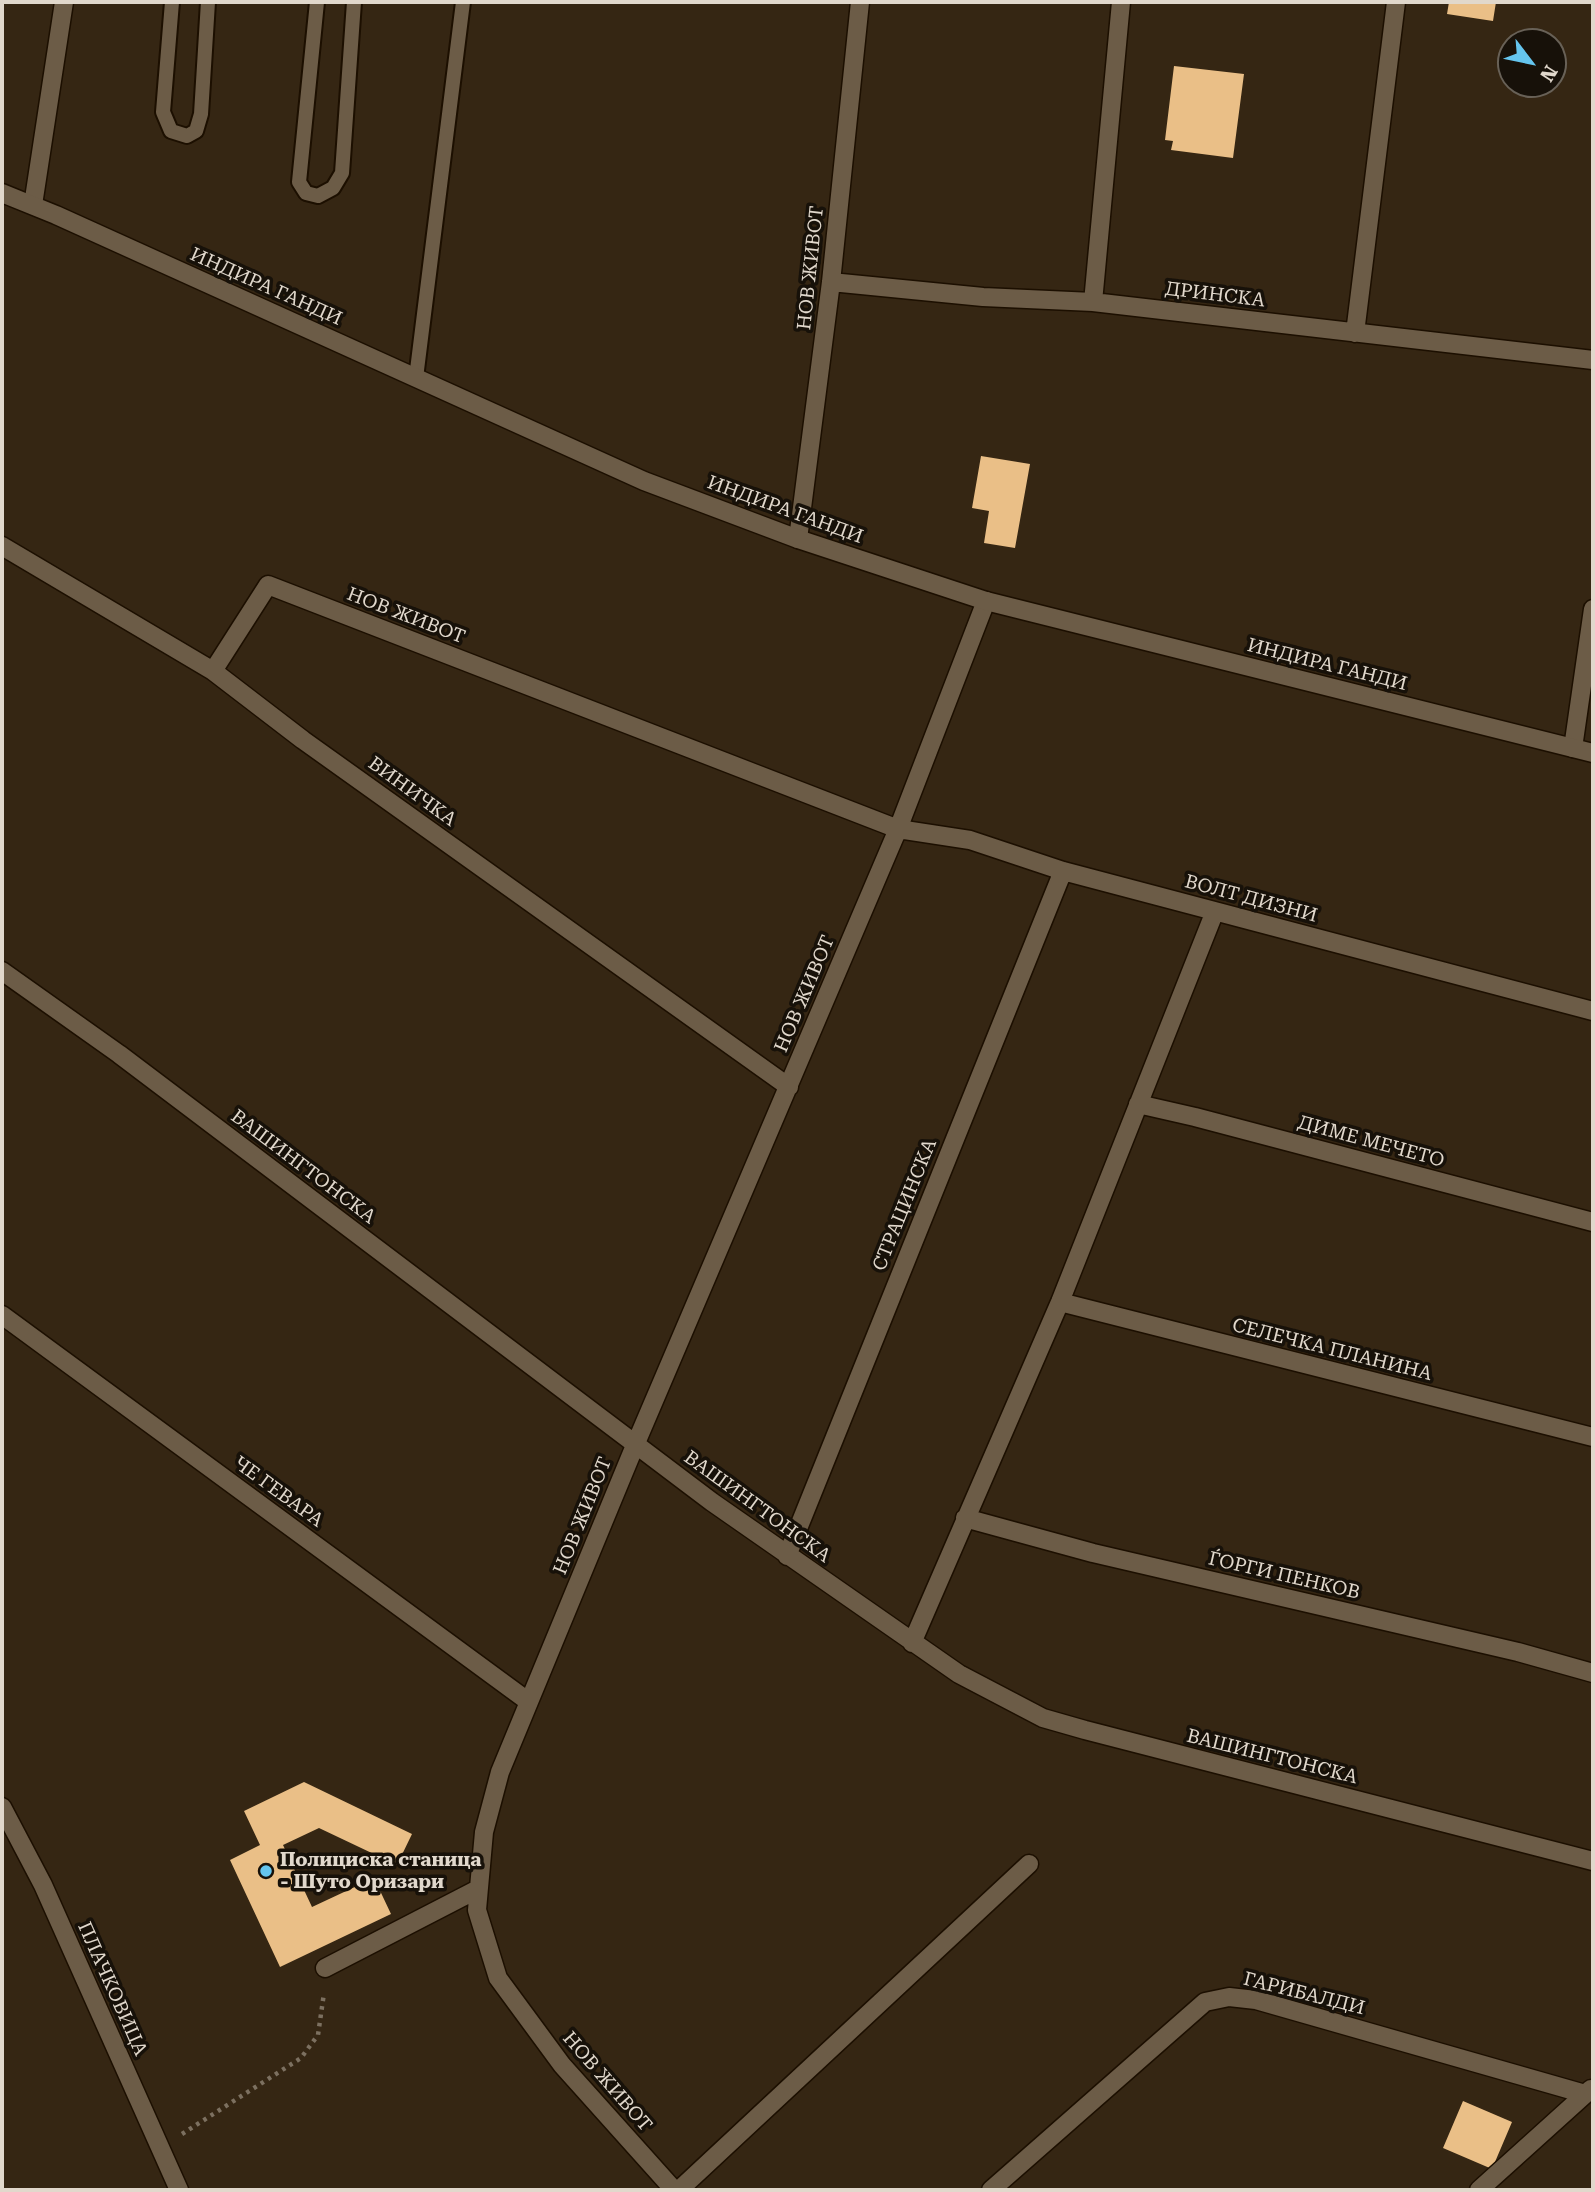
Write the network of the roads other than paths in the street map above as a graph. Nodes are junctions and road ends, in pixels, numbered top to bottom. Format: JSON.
{"nodes":[{"id":1,"x":64,"y":2,"type":"edge"},
{"id":2,"x":172,"y":2,"type":"edge"},
{"id":3,"x":208,"y":2,"type":"edge"},
{"id":4,"x":317,"y":2,"type":"edge"},
{"id":5,"x":354,"y":2,"type":"edge"},
{"id":6,"x":463,"y":2,"type":"edge"},
{"id":7,"x":860,"y":2,"type":"edge"},
{"id":8,"x":1121,"y":2,"type":"edge"},
{"id":9,"x":1396,"y":2,"type":"edge"},
{"id":10,"x":2,"y":193,"type":"edge"},
{"id":11,"x":33,"y":205,"type":"junction"},
{"id":12,"x":831,"y":282,"type":"junction"},
{"id":13,"x":1093,"y":302,"type":"junction"},
{"id":14,"x":1355,"y":332,"type":"junction"},
{"id":15,"x":1593,"y":359,"type":"edge"},
{"id":16,"x":416,"y":378,"type":"junction"},
{"id":17,"x":798,"y":539,"type":"junction"},
{"id":18,"x":2,"y":546,"type":"edge"},
{"id":19,"x":986,"y":601,"type":"junction"},
{"id":20,"x":1593,"y":609,"type":"edge"},
{"id":21,"x":213,"y":671,"type":"junction"},
{"id":22,"x":1573,"y":748,"type":"junction"},
{"id":23,"x":1593,"y":753,"type":"edge"},
{"id":24,"x":898,"y":829,"type":"junction"},
{"id":25,"x":1063,"y":871,"type":"junction"},
{"id":26,"x":1215,"y":911,"type":"junction"},
{"id":27,"x":2,"y":971,"type":"edge"},
{"id":28,"x":1593,"y":1011,"type":"edge"},
{"id":29,"x":789,"y":1087,"type":"junction"},
{"id":30,"x":1138,"y":1104,"type":"junction"},
{"id":31,"x":1593,"y":1222,"type":"edge"},
{"id":32,"x":1060,"y":1302,"type":"junction"},
{"id":33,"x":2,"y":1315,"type":"edge"},
{"id":34,"x":1593,"y":1437,"type":"edge"},
{"id":35,"x":636,"y":1443,"type":"junction"},
{"id":36,"x":965,"y":1518,"type":"junction"},
{"id":37,"x":787,"y":1556,"type":"junction"},
{"id":38,"x":912,"y":1643,"type":"junction"},
{"id":39,"x":1593,"y":1673,"type":"edge"},
{"id":40,"x":529,"y":1702,"type":"junction"},
{"id":41,"x":2,"y":1807,"type":"edge"},
{"id":42,"x":1593,"y":1861,"type":"edge"},
{"id":43,"x":1029,"y":1864,"type":"dead end"},
{"id":44,"x":478,"y":1889,"type":"junction"},
{"id":45,"x":325,"y":1968,"type":"road end"},
{"id":46,"x":1589,"y":2090,"type":"edge"},
{"id":47,"x":179,"y":2190,"type":"edge"},
{"id":48,"x":676,"y":2190,"type":"edge"},
{"id":49,"x":991,"y":2190,"type":"edge"},
{"id":50,"x":1479,"y":2190,"type":"edge"}],
"edges":[{"from":1,"to":11,"type":"street"},
{"from":2,"to":3,"type":"lane"},
{"from":4,"to":5,"type":"lane"},
{"from":6,"to":16,"type":"lane"},
{"from":7,"to":12,"type":"street","name":"НОВ ЖИВОТ"},
{"from":8,"to":13,"type":"street"},
{"from":9,"to":14,"type":"street"},
{"from":10,"to":11,"type":"street","name":"ИНДИРА ГАНДИ"},
{"from":11,"to":16,"type":"street","name":"ИНДИРА ГАНДИ"},
{"from":12,"to":13,"type":"street","name":"ДРИНСКА"},
{"from":12,"to":17,"type":"street","name":"НОВ ЖИВОТ"},
{"from":13,"to":14,"type":"street","name":"ДРИНСКА"},
{"from":14,"to":15,"type":"street","name":"ДРИНСКА"},
{"from":16,"to":17,"type":"street","name":"ИНДИРА ГАНДИ"},
{"from":17,"to":19,"type":"street","name":"ИНДИРА ГАНДИ"},
{"from":18,"to":21,"type":"street","name":"ВИНИЧКА"},
{"from":19,"to":22,"type":"street","name":"ИНДИРА ГАНДИ"},
{"from":19,"to":24,"type":"street","name":"НОВ ЖИВОТ"},
{"from":20,"to":22,"type":"street"},
{"from":21,"to":24,"type":"street","name":"НОВ ЖИВОТ"},
{"from":21,"to":29,"type":"street","name":"ВИНИЧКА"},
{"from":22,"to":23,"type":"street","name":"ИНДИРА ГАНДИ"},
{"from":24,"to":25,"type":"street","name":"ВОЛТ ДИЗНИ"},
{"from":24,"to":29,"type":"street","name":"НОВ ЖИВОТ"},
{"from":25,"to":26,"type":"street","name":"ВОЛТ ДИЗНИ"},
{"from":25,"to":37,"type":"street","name":"СТРАЦИНСКА"},
{"from":26,"to":28,"type":"street","name":"ВОЛТ ДИЗНИ"},
{"from":26,"to":30,"type":"street"},
{"from":27,"to":35,"type":"street","name":"ВАШИНГТОНСКА"},
{"from":29,"to":35,"type":"street","name":"НОВ ЖИВОТ"},
{"from":30,"to":31,"type":"street","name":"ДИМЕ МЕЧЕТО"},
{"from":30,"to":32,"type":"street"},
{"from":32,"to":34,"type":"street","name":"СЕЛЕЧКА ПЛАНИНА"},
{"from":32,"to":36,"type":"street"},
{"from":33,"to":40,"type":"street","name":"ЧЕ ГЕВАРА"},
{"from":35,"to":37,"type":"street","name":"ВАШИНГТОНСКА"},
{"from":35,"to":40,"type":"street","name":"НОВ ЖИВОТ"},
{"from":36,"to":38,"type":"street"},
{"from":36,"to":39,"type":"street","name":"ЃОРГИ ПЕНКОВ"},
{"from":37,"to":38,"type":"street","name":"ВАШИНГТОНСКА"},
{"from":38,"to":42,"type":"street","name":"ВАШИНГТОНСКА"},
{"from":40,"to":44,"type":"street","name":"НОВ ЖИВОТ"},
{"from":41,"to":47,"type":"street","name":"ПЛАЧКОВИЦА"},
{"from":43,"to":48,"type":"street"},
{"from":44,"to":45,"type":"street"},
{"from":44,"to":48,"type":"street","name":"НОВ ЖИВОТ"},
{"from":46,"to":49,"type":"street","name":"ГАРИБАЛДИ"},
{"from":46,"to":50,"type":"street"}]}
